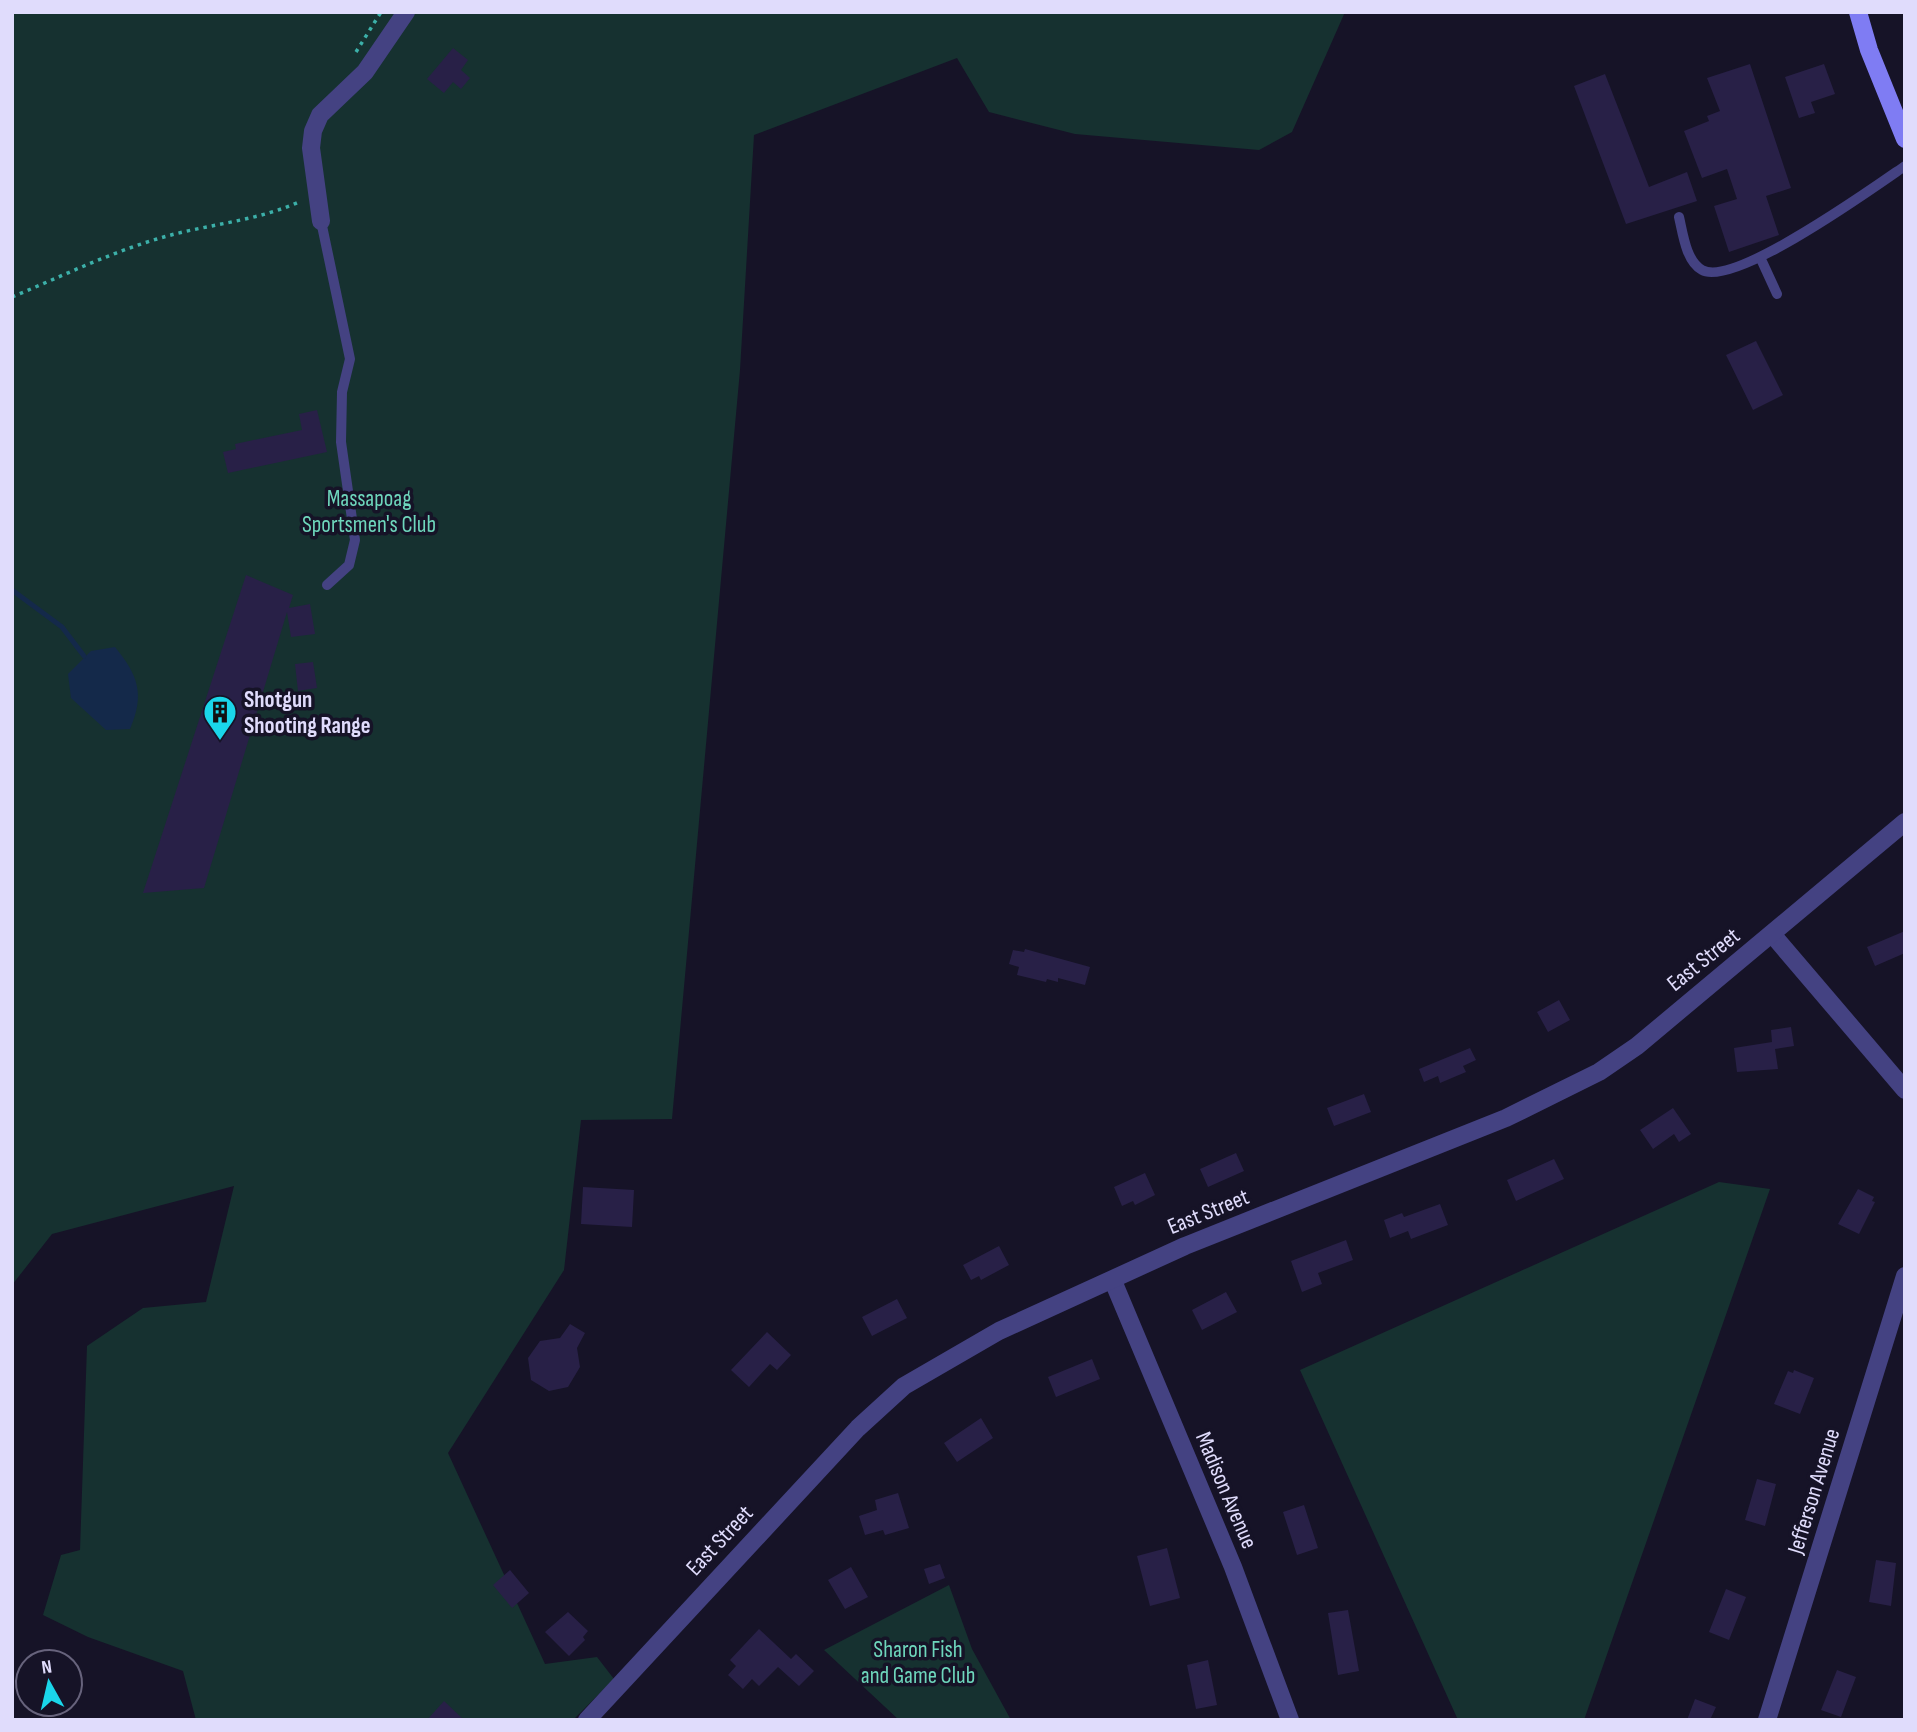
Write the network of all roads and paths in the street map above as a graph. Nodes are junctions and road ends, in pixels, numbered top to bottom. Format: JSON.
{"nodes":[{"id":1,"x":406,"y":12,"type":"edge"},
{"id":2,"x":1858,"y":12,"type":"edge"},
{"id":3,"x":1905,"y":139,"type":"edge"},
{"id":4,"x":1905,"y":166,"type":"edge"},
{"id":5,"x":316,"y":195,"type":"junction"},
{"id":6,"x":1679,"y":217,"type":"dead end"},
{"id":7,"x":321,"y":221,"type":"joint"},
{"id":8,"x":1760,"y":257,"type":"junction"},
{"id":9,"x":1777,"y":294,"type":"dead end"},
{"id":10,"x":12,"y":297,"type":"edge"},
{"id":11,"x":327,"y":585,"type":"dead end"},
{"id":12,"x":1905,"y":822,"type":"edge"},
{"id":13,"x":1772,"y":934,"type":"junction"},
{"id":14,"x":1905,"y":1090,"type":"edge"},
{"id":15,"x":1905,"y":1276,"type":"edge"},
{"id":16,"x":1113,"y":1281,"type":"junction"},
{"id":17,"x":587,"y":1720,"type":"edge"},
{"id":18,"x":1290,"y":1720,"type":"edge"},
{"id":19,"x":1768,"y":1720,"type":"edge"}],
"edges":[{"from":1,"to":5,"type":"street"},
{"from":2,"to":3,"type":"main road"},
{"from":4,"to":8,"type":"lane"},
{"from":5,"to":7,"type":"street"},
{"from":5,"to":10,"type":"path"},
{"from":6,"to":8,"type":"lane"},
{"from":7,"to":11,"type":"lane"},
{"from":8,"to":9,"type":"lane"},
{"from":12,"to":13,"type":"street","name":"East Street"},
{"from":13,"to":14,"type":"street"},
{"from":13,"to":16,"type":"street","name":"East Street"},
{"from":15,"to":19,"type":"street","name":"Jefferson Avenue"},
{"from":16,"to":17,"type":"street","name":"East Street"},
{"from":16,"to":18,"type":"street","name":"Madison Avenue"}]}
